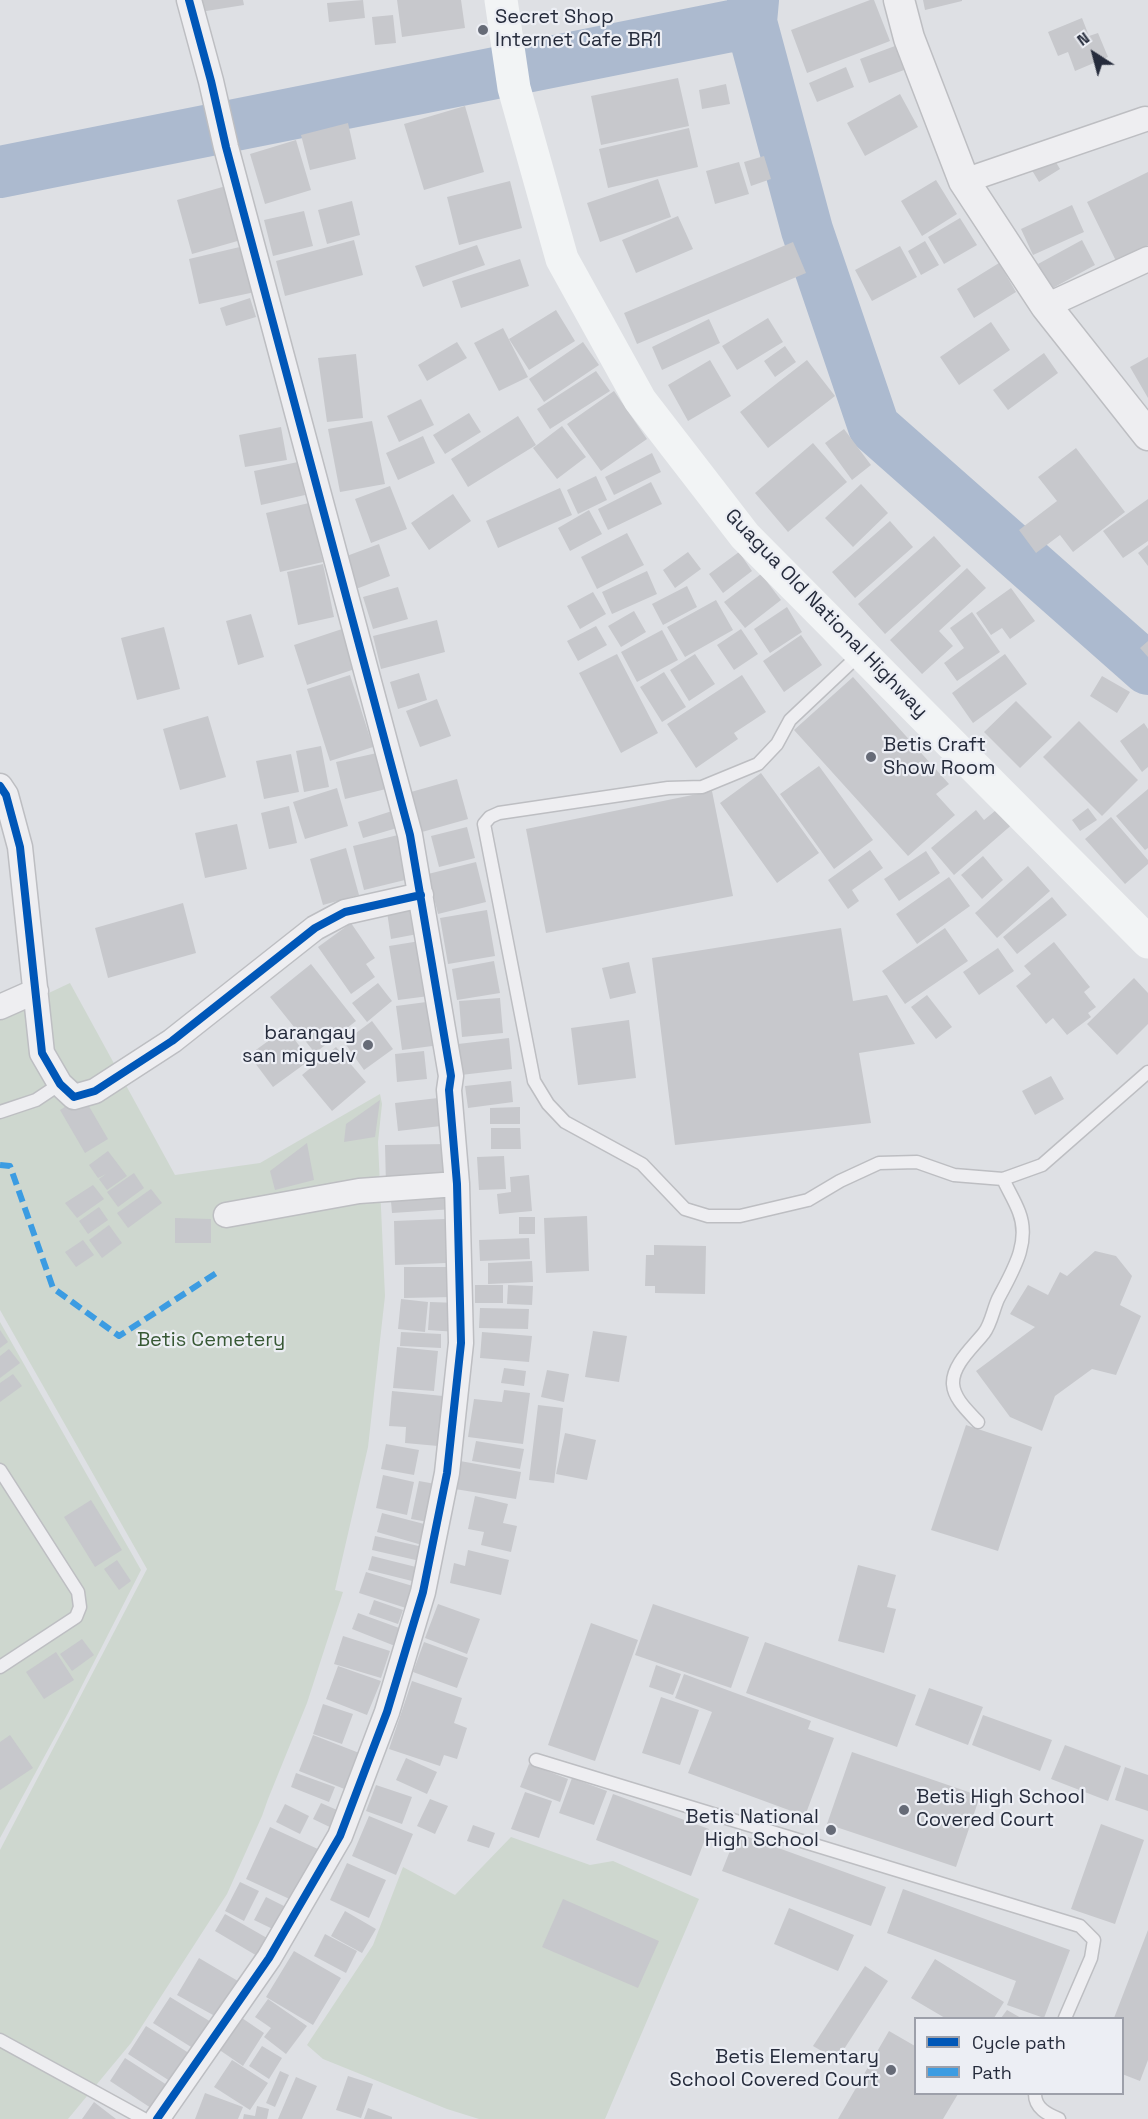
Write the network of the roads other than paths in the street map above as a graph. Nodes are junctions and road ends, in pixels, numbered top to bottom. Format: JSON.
{"nodes":[{"id":1,"x":189,"y":0,"type":"edge"},
{"id":2,"x":898,"y":0,"type":"edge"},
{"id":3,"x":502,"y":5,"type":"edge"},
{"id":4,"x":1145,"y":119,"type":"dead end"},
{"id":5,"x":964,"y":181,"type":"junction"},
{"id":6,"x":1148,"y":259,"type":"edge"},
{"id":7,"x":1046,"y":306,"type":"junction"},
{"id":8,"x":1148,"y":435,"type":"edge"},
{"id":9,"x":861,"y":653,"type":"junction"},
{"id":10,"x":0,"y":786,"type":"edge"},
{"id":11,"x":10,"y":850,"type":"edge"},
{"id":12,"x":421,"y":895,"type":"junction"},
{"id":13,"x":1148,"y":942,"type":"edge"},
{"id":14,"x":36,"y":991,"type":"junction"},
{"id":15,"x":0,"y":1007,"type":"edge"},
{"id":16,"x":1148,"y":1072,"type":"edge"},
{"id":17,"x":60,"y":1084,"type":"junction"},
{"id":18,"x":0,"y":1112,"type":"edge"},
{"id":19,"x":1003,"y":1179,"type":"junction"},
{"id":20,"x":457,"y":1184,"type":"junction"},
{"id":21,"x":226,"y":1215,"type":"dead end"},
{"id":22,"x":978,"y":1422,"type":"dead end"},
{"id":23,"x":0,"y":1470,"type":"edge"},
{"id":24,"x":0,"y":1667,"type":"edge"},
{"id":25,"x":536,"y":1760,"type":"dead end"},
{"id":26,"x":1066,"y":2017,"type":"edge"},
{"id":27,"x":0,"y":2040,"type":"edge"},
{"id":28,"x":1035,"y":2095,"type":"edge"},
{"id":29,"x":144,"y":2119,"type":"edge"},
{"id":30,"x":157,"y":2119,"type":"edge"},
{"id":31,"x":1059,"y":2119,"type":"edge"}],
"edges":[{"from":1,"to":12,"type":"street"},
{"from":2,"to":5,"type":"street"},
{"from":3,"to":9,"type":"main road","name":"Guagua Old National Highway"},
{"from":4,"to":5,"type":"street"},
{"from":5,"to":7,"type":"street"},
{"from":6,"to":7,"type":"street"},
{"from":7,"to":8,"type":"street"},
{"from":9,"to":13,"type":"main road","name":"Guagua Old National Highway"},
{"from":9,"to":19,"type":"lane"},
{"from":10,"to":11,"type":"street"},
{"from":11,"to":14,"type":"street"},
{"from":12,"to":17,"type":"street"},
{"from":12,"to":20,"type":"street"},
{"from":14,"to":15,"type":"street"},
{"from":14,"to":17,"type":"street"},
{"from":16,"to":19,"type":"lane"},
{"from":17,"to":18,"type":"lane"},
{"from":19,"to":22,"type":"lane"},
{"from":20,"to":21,"type":"street"},
{"from":20,"to":30,"type":"street"},
{"from":23,"to":24,"type":"lane"},
{"from":25,"to":26,"type":"lane"},
{"from":27,"to":29,"type":"lane"},
{"from":28,"to":31,"type":"lane"}]}
